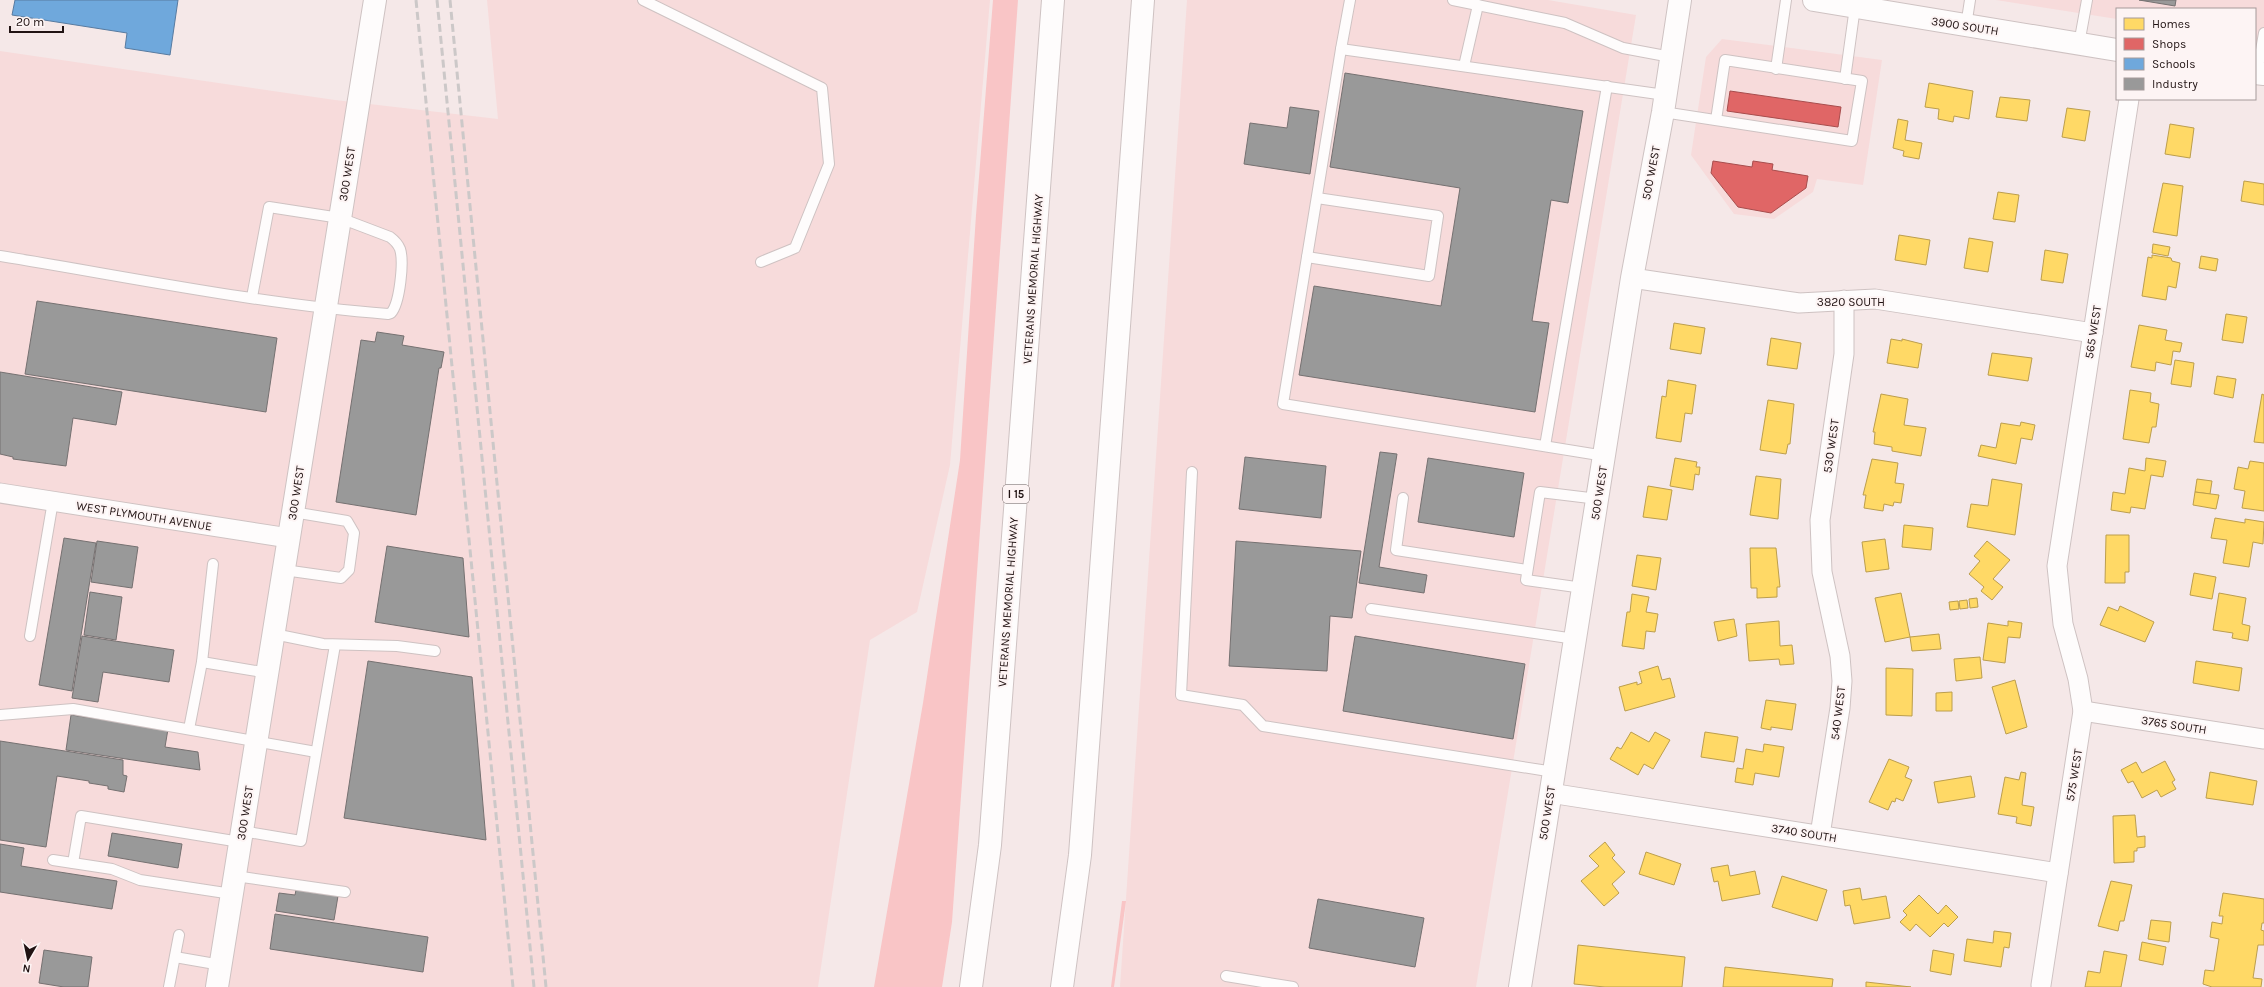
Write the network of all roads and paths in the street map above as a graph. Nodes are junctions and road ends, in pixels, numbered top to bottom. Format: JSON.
{"nodes":[{"id":1,"x":375,"y":0,"type":"edge"},
{"id":2,"x":643,"y":0,"type":"edge"},
{"id":3,"x":1054,"y":0,"type":"edge"},
{"id":4,"x":1143,"y":0,"type":"edge"},
{"id":5,"x":1350,"y":0,"type":"edge"},
{"id":6,"x":1452,"y":0,"type":"edge"},
{"id":7,"x":1680,"y":0,"type":"edge"},
{"id":8,"x":1786,"y":0,"type":"edge"},
{"id":9,"x":1814,"y":0,"type":"edge"},
{"id":10,"x":1970,"y":0,"type":"edge"},
{"id":11,"x":2087,"y":0,"type":"edge"},
{"id":12,"x":1478,"y":5,"type":"junction"},
{"id":13,"x":1855,"y":7,"type":"junction"},
{"id":14,"x":1894,"y":7,"type":"edge"},
{"id":15,"x":1966,"y":26,"type":"junction"},
{"id":16,"x":2264,"y":33,"type":"edge"},
{"id":17,"x":2079,"y":44,"type":"junction"},
{"id":18,"x":1341,"y":49,"type":"junction"},
{"id":19,"x":2116,"y":50,"type":"edge"},
{"id":20,"x":1671,"y":57,"type":"junction"},
{"id":21,"x":1464,"y":66,"type":"junction"},
{"id":22,"x":1776,"y":68,"type":"junction"},
{"id":23,"x":2259,"y":73,"type":"edge"},
{"id":24,"x":1845,"y":79,"type":"junction"},
{"id":25,"x":1607,"y":86,"type":"junction"},
{"id":26,"x":2129,"y":100,"type":"edge"},
{"id":27,"x":1664,"y":103,"type":"junction"},
{"id":28,"x":1716,"y":120,"type":"junction"},
{"id":29,"x":1317,"y":198,"type":"junction"},
{"id":30,"x":340,"y":218,"type":"junction"},
{"id":31,"x":0,"y":256,"type":"edge"},
{"id":32,"x":1307,"y":257,"type":"junction"},
{"id":33,"x":761,"y":262,"type":"dead end"},
{"id":34,"x":1632,"y":278,"type":"junction"},
{"id":35,"x":252,"y":297,"type":"junction"},
{"id":36,"x":1844,"y":300,"type":"junction"},
{"id":37,"x":326,"y":309,"type":"junction"},
{"id":38,"x":2093,"y":333,"type":"junction"},
{"id":39,"x":1545,"y":446,"type":"junction"},
{"id":40,"x":1605,"y":456,"type":"junction"},
{"id":41,"x":1192,"y":472,"type":"dead end"},
{"id":42,"x":0,"y":493,"type":"edge"},
{"id":43,"x":1403,"y":498,"type":"dead end"},
{"id":44,"x":1598,"y":499,"type":"junction"},
{"id":45,"x":53,"y":501,"type":"junction"},
{"id":46,"x":293,"y":512,"type":"junction"},
{"id":47,"x":289,"y":538,"type":"junction"},
{"id":48,"x":213,"y":564,"type":"dead end"},
{"id":49,"x":2057,"y":566,"type":"joint"},
{"id":50,"x":284,"y":570,"type":"junction"},
{"id":51,"x":1527,"y":570,"type":"junction"},
{"id":52,"x":1583,"y":588,"type":"junction"},
{"id":53,"x":1826,"y":592,"type":"joint"},
{"id":54,"x":1371,"y":609,"type":"dead end"},
{"id":55,"x":274,"y":634,"type":"junction"},
{"id":56,"x":30,"y":636,"type":"dead end"},
{"id":57,"x":1575,"y":639,"type":"junction"},
{"id":58,"x":335,"y":645,"type":"junction"},
{"id":59,"x":435,"y":651,"type":"dead end"},
{"id":60,"x":202,"y":662,"type":"junction"},
{"id":61,"x":268,"y":673,"type":"junction"},
{"id":62,"x":2083,"y":711,"type":"junction"},
{"id":63,"x":0,"y":715,"type":"edge"},
{"id":64,"x":189,"y":729,"type":"junction"},
{"id":65,"x":2264,"y":739,"type":"edge"},
{"id":66,"x":257,"y":740,"type":"junction"},
{"id":67,"x":316,"y":752,"type":"junction"},
{"id":68,"x":1552,"y":783,"type":"junction"},
{"id":69,"x":1820,"y":835,"type":"junction"},
{"id":70,"x":241,"y":836,"type":"junction"},
{"id":71,"x":53,"y":860,"type":"dead end"},
{"id":72,"x":73,"y":863,"type":"junction"},
{"id":73,"x":2058,"y":873,"type":"junction"},
{"id":74,"x":234,"y":885,"type":"junction"},
{"id":75,"x":345,"y":892,"type":"dead end"},
{"id":76,"x":179,"y":935,"type":"dead end"},
{"id":77,"x":175,"y":957,"type":"junction"},
{"id":78,"x":221,"y":965,"type":"junction"},
{"id":79,"x":1226,"y":976,"type":"dead end"},
{"id":80,"x":2041,"y":985,"type":"dead end"},
{"id":81,"x":169,"y":987,"type":"edge"},
{"id":82,"x":217,"y":987,"type":"edge"},
{"id":83,"x":970,"y":987,"type":"edge"},
{"id":84,"x":1062,"y":987,"type":"edge"},
{"id":85,"x":1294,"y":987,"type":"edge"},
{"id":86,"x":1520,"y":987,"type":"edge"}],
"edges":[{"from":1,"to":30,"type":"main road","name":"300 WEST"},
{"from":2,"to":33,"type":"lane"},
{"from":3,"to":83,"type":"main road","name":"VETERANS MEMORIAL HIGHWAY","number":"I 15"},
{"from":4,"to":84,"type":"main road"},
{"from":5,"to":18,"type":"lane"},
{"from":6,"to":12,"type":"lane"},
{"from":7,"to":20,"type":"main road","name":"500 WEST"},
{"from":8,"to":22,"type":"lane"},
{"from":9,"to":13,"type":"main road","name":"3900 SOUTH"},
{"from":10,"to":15,"type":"lane"},
{"from":11,"to":17,"type":"lane"},
{"from":12,"to":20,"type":"lane"},
{"from":12,"to":21,"type":"lane"},
{"from":13,"to":14,"type":"main road","name":"3900 SOUTH"},
{"from":13,"to":24,"type":"lane"},
{"from":14,"to":15,"type":"main road","name":"3900 SOUTH"},
{"from":15,"to":17,"type":"main road","name":"3900 SOUTH"},
{"from":16,"to":23,"type":"lane"},
{"from":17,"to":19,"type":"main road","name":"3900 SOUTH"},
{"from":18,"to":21,"type":"lane"},
{"from":18,"to":29,"type":"lane"},
{"from":20,"to":27,"type":"main road","name":"500 WEST"},
{"from":21,"to":25,"type":"lane"},
{"from":22,"to":24,"type":"lane"},
{"from":22,"to":28,"type":"lane"},
{"from":24,"to":28,"type":"lane"},
{"from":25,"to":27,"type":"lane"},
{"from":25,"to":39,"type":"lane"},
{"from":26,"to":38,"type":"street","name":"565 WEST"},
{"from":27,"to":28,"type":"lane"},
{"from":27,"to":34,"type":"main road","name":"500 WEST"},
{"from":29,"to":32,"type":"lane"},
{"from":29,"to":32,"type":"lane"},
{"from":30,"to":35,"type":"lane"},
{"from":30,"to":37,"type":"main road","name":"300 WEST"},
{"from":30,"to":37,"type":"lane"},
{"from":31,"to":35,"type":"lane"},
{"from":32,"to":39,"type":"lane"},
{"from":34,"to":36,"type":"street","name":"3820 SOUTH"},
{"from":34,"to":40,"type":"main road","name":"500 WEST"},
{"from":35,"to":37,"type":"lane"},
{"from":36,"to":38,"type":"street","name":"3820 SOUTH"},
{"from":36,"to":53,"type":"street","name":"530 WEST"},
{"from":37,"to":46,"type":"main road","name":"300 WEST"},
{"from":38,"to":49,"type":"street","name":"565 WEST"},
{"from":39,"to":40,"type":"lane"},
{"from":40,"to":44,"type":"main road","name":"500 WEST"},
{"from":41,"to":68,"type":"lane"},
{"from":42,"to":45,"type":"street","name":"WEST PLYMOUTH AVENUE"},
{"from":43,"to":51,"type":"lane"},
{"from":44,"to":51,"type":"lane"},
{"from":44,"to":52,"type":"main road","name":"500 WEST"},
{"from":45,"to":47,"type":"street","name":"WEST PLYMOUTH AVENUE"},
{"from":45,"to":56,"type":"lane"},
{"from":46,"to":47,"type":"main road","name":"300 WEST"},
{"from":46,"to":50,"type":"lane"},
{"from":47,"to":50,"type":"main road","name":"300 WEST"},
{"from":48,"to":60,"type":"lane"},
{"from":49,"to":62,"type":"street","name":"575 WEST"},
{"from":50,"to":55,"type":"main road","name":"300 WEST"},
{"from":51,"to":52,"type":"lane"},
{"from":52,"to":57,"type":"main road","name":"500 WEST"},
{"from":53,"to":69,"type":"street","name":"540 WEST"},
{"from":54,"to":57,"type":"lane"},
{"from":55,"to":58,"type":"lane"},
{"from":55,"to":61,"type":"main road","name":"300 WEST"},
{"from":57,"to":68,"type":"main road","name":"500 WEST"},
{"from":58,"to":59,"type":"lane"},
{"from":58,"to":67,"type":"lane"},
{"from":60,"to":61,"type":"lane"},
{"from":60,"to":64,"type":"lane"},
{"from":61,"to":66,"type":"main road","name":"300 WEST"},
{"from":62,"to":65,"type":"street","name":"3765 SOUTH"},
{"from":62,"to":73,"type":"street","name":"575 WEST"},
{"from":63,"to":64,"type":"lane"},
{"from":64,"to":66,"type":"lane"},
{"from":66,"to":67,"type":"lane"},
{"from":66,"to":70,"type":"main road","name":"300 WEST"},
{"from":67,"to":70,"type":"lane"},
{"from":68,"to":69,"type":"street","name":"3740 SOUTH"},
{"from":68,"to":86,"type":"main road","name":"500 WEST"},
{"from":69,"to":73,"type":"street","name":"3740 SOUTH"},
{"from":70,"to":72,"type":"lane"},
{"from":70,"to":74,"type":"main road","name":"300 WEST"},
{"from":71,"to":72,"type":"lane"},
{"from":72,"to":74,"type":"lane"},
{"from":73,"to":80,"type":"street","name":"575 WEST"},
{"from":74,"to":75,"type":"lane"},
{"from":74,"to":78,"type":"main road","name":"300 WEST"},
{"from":76,"to":77,"type":"lane"},
{"from":77,"to":78,"type":"lane"},
{"from":77,"to":81,"type":"lane"},
{"from":78,"to":82,"type":"main road","name":"300 WEST"},
{"from":79,"to":85,"type":"lane"}]}
